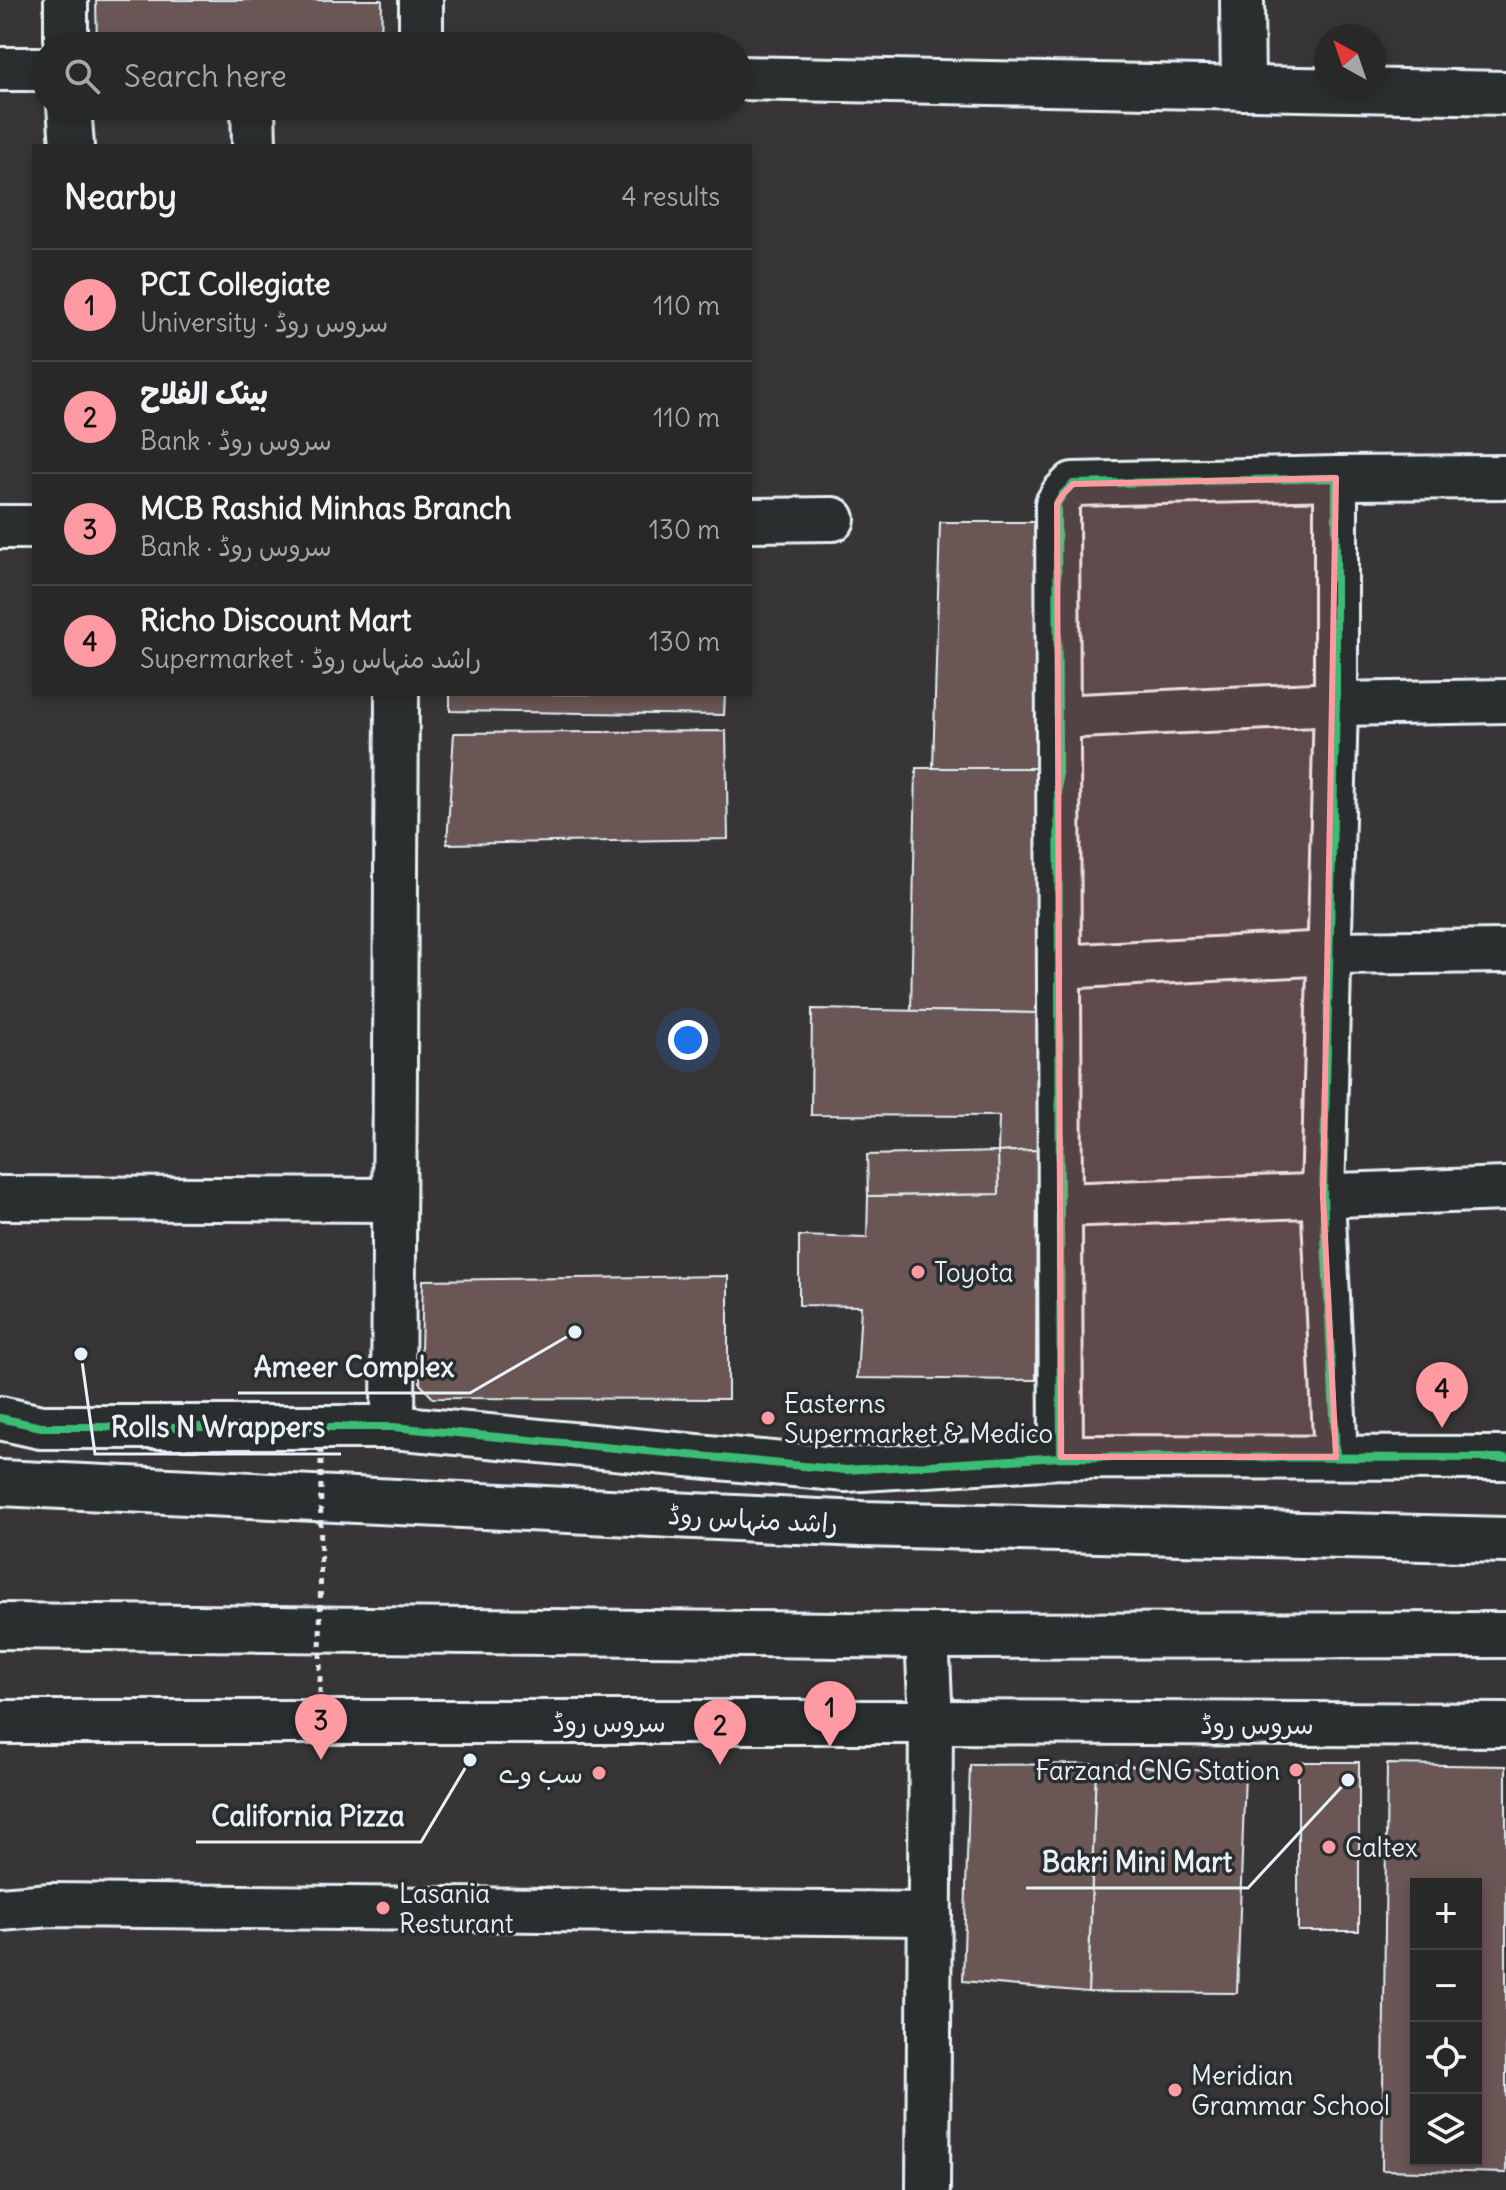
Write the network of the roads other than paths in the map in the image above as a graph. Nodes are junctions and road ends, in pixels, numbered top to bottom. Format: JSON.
{"nodes":[{"id":1,"x":66,"y":0,"type":"edge"},
{"id":2,"x":421,"y":0,"type":"edge"},
{"id":3,"x":1242,"y":0,"type":"edge"},
{"id":4,"x":66,"y":32,"type":"edge"},
{"id":5,"x":421,"y":32,"type":"edge"},
{"id":6,"x":0,"y":69,"type":"edge"},
{"id":7,"x":32,"y":69,"type":"edge"},
{"id":8,"x":752,"y":78,"type":"edge"},
{"id":9,"x":1243,"y":88,"type":"junction"},
{"id":10,"x":1506,"y":93,"type":"edge"},
{"id":11,"x":70,"y":120,"type":"edge"},
{"id":12,"x":253,"y":120,"type":"edge"},
{"id":13,"x":72,"y":144,"type":"edge"},
{"id":14,"x":254,"y":144,"type":"edge"},
{"id":15,"x":1506,"y":477,"type":"edge"},
{"id":16,"x":1336,"y":478,"type":"junction"},
{"id":17,"x":833,"y":519,"type":"dead end"},
{"id":18,"x":752,"y":520,"type":"edge"},
{"id":19,"x":0,"y":527,"type":"edge"},
{"id":20,"x":32,"y":527,"type":"edge"},
{"id":21,"x":397,"y":696,"type":"edge"},
{"id":22,"x":1506,"y":701,"type":"edge"},
{"id":23,"x":1336,"y":704,"type":"junction"},
{"id":24,"x":1058,"y":717,"type":"junction"},
{"id":25,"x":1506,"y":951,"type":"edge"},
{"id":26,"x":1331,"y":953,"type":"junction"},
{"id":27,"x":1059,"y":967,"type":"junction"},
{"id":28,"x":1506,"y":1189,"type":"edge"},
{"id":29,"x":1323,"y":1197,"type":"junction"},
{"id":30,"x":0,"y":1198,"type":"edge"},
{"id":31,"x":394,"y":1200,"type":"junction"},
{"id":32,"x":1060,"y":1205,"type":"junction"},
{"id":33,"x":0,"y":1418,"type":"edge"},
{"id":34,"x":41,"y":1427,"type":"junction"},
{"id":35,"x":393,"y":1427,"type":"junction"},
{"id":36,"x":1061,"y":1457,"type":"junction"},
{"id":37,"x":1336,"y":1457,"type":"junction"},
{"id":38,"x":1506,"y":1458,"type":"edge"},
{"id":39,"x":846,"y":1470,"type":"junction"},
{"id":40,"x":17,"y":1484,"type":"edge"},
{"id":41,"x":861,"y":1524,"type":"junction"},
{"id":42,"x":1506,"y":1540,"type":"edge"},
{"id":43,"x":0,"y":1626,"type":"edge"},
{"id":44,"x":1506,"y":1635,"type":"edge"},
{"id":45,"x":927,"y":1636,"type":"junction"},
{"id":46,"x":0,"y":1722,"type":"edge"},
{"id":47,"x":931,"y":1722,"type":"junction"},
{"id":48,"x":1506,"y":1725,"type":"edge"},
{"id":49,"x":0,"y":1909,"type":"edge"},
{"id":50,"x":930,"y":1914,"type":"junction"},
{"id":51,"x":928,"y":2190,"type":"edge"}],
"edges":[{"from":1,"to":4,"type":"street"},
{"from":2,"to":5,"type":"street"},
{"from":3,"to":9,"type":"street"},
{"from":6,"to":7,"type":"street"},
{"from":8,"to":9,"type":"street"},
{"from":9,"to":10,"type":"street"},
{"from":11,"to":13,"type":"street"},
{"from":12,"to":14,"type":"street"},
{"from":15,"to":16,"type":"street"},
{"from":16,"to":23,"type":"street"},
{"from":16,"to":24,"type":"street"},
{"from":17,"to":18,"type":"street"},
{"from":19,"to":20,"type":"street"},
{"from":21,"to":31,"type":"street"},
{"from":22,"to":23,"type":"street"},
{"from":23,"to":24,"type":"street"},
{"from":23,"to":26,"type":"street"},
{"from":24,"to":27,"type":"street"},
{"from":25,"to":26,"type":"street"},
{"from":26,"to":27,"type":"street"},
{"from":26,"to":29,"type":"street"},
{"from":27,"to":32,"type":"street"},
{"from":28,"to":29,"type":"street"},
{"from":29,"to":32,"type":"street"},
{"from":29,"to":37,"type":"street"},
{"from":30,"to":31,"type":"street"},
{"from":31,"to":35,"type":"street"},
{"from":32,"to":36,"type":"street"},
{"from":33,"to":34,"type":"street"},
{"from":34,"to":35,"type":"street"},
{"from":34,"to":40,"type":"street"},
{"from":35,"to":39,"type":"street"},
{"from":36,"to":37,"type":"street"},
{"from":36,"to":39,"type":"street"},
{"from":37,"to":38,"type":"street"},
{"from":39,"to":41,"type":"street"},
{"from":40,"to":41,"type":"main road","name":"راشد منہاس روڈ"},
{"from":41,"to":42,"type":"main road","name":"راشد منہاس روڈ"},
{"from":43,"to":45,"type":"main road"},
{"from":44,"to":45,"type":"main road"},
{"from":45,"to":47,"type":"street"},
{"from":46,"to":47,"type":"street","name":"سروس روڈ"},
{"from":47,"to":48,"type":"street","name":"سروس روڈ"},
{"from":47,"to":50,"type":"street"},
{"from":49,"to":50,"type":"street"},
{"from":50,"to":51,"type":"street"}]}
